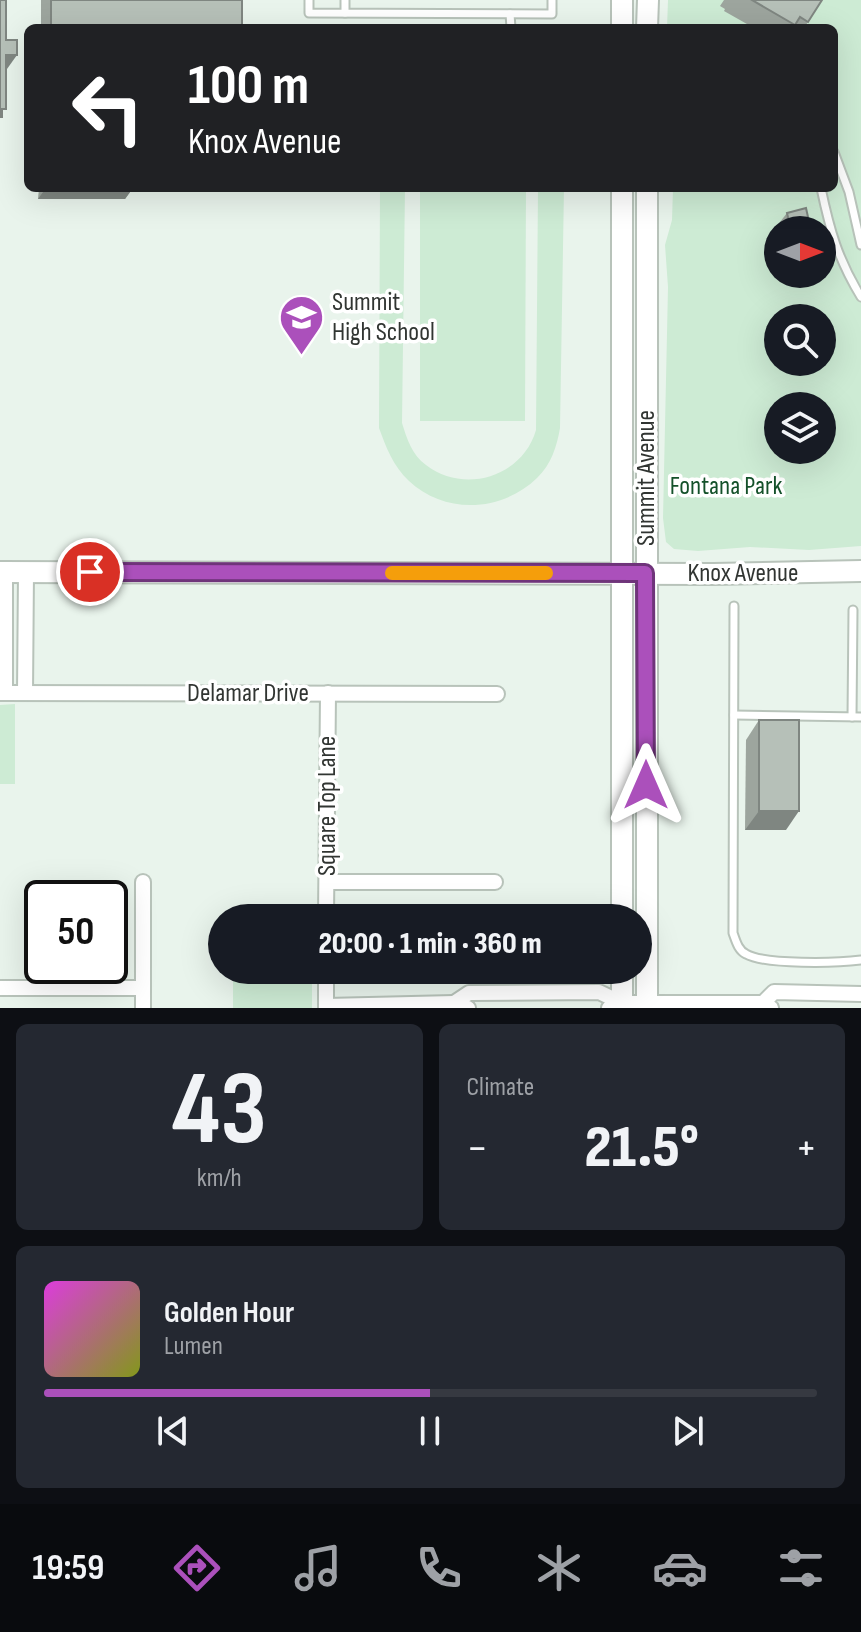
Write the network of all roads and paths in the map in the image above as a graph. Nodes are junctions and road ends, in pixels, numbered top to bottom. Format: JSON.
{"nodes":[{"id":1,"x":309,"y":0,"type":"edge"},
{"id":2,"x":345,"y":0,"type":"edge"},
{"id":3,"x":552,"y":0,"type":"edge"},
{"id":4,"x":622,"y":0,"type":"edge"},
{"id":5,"x":648,"y":0,"type":"edge"},
{"id":6,"x":345,"y":13,"type":"junction"},
{"id":7,"x":510,"y":14,"type":"junction"},
{"id":8,"x":511,"y":24,"type":"edge"},
{"id":9,"x":622,"y":24,"type":"edge"},
{"id":10,"x":647,"y":24,"type":"edge"},
{"id":11,"x":838,"y":163,"type":"edge"},
{"id":12,"x":622,"y":192,"type":"edge"},
{"id":13,"x":647,"y":192,"type":"edge"},
{"id":14,"x":822,"y":192,"type":"edge"},
{"id":15,"x":861,"y":245,"type":"edge"},
{"id":16,"x":861,"y":297,"type":"edge"},
{"id":17,"x":861,"y":571,"type":"edge"},
{"id":18,"x":2,"y":572,"type":"edge"},
{"id":19,"x":26,"y":572,"type":"junction"},
{"id":20,"x":621,"y":573,"type":"junction"},
{"id":21,"x":645,"y":573,"type":"junction"},
{"id":22,"x":734,"y":606,"type":"dead end"},
{"id":23,"x":853,"y":610,"type":"dead end"},
{"id":24,"x":2,"y":692,"type":"edge"},
{"id":25,"x":25,"y":693,"type":"junction"},
{"id":26,"x":328,"y":693,"type":"junction"},
{"id":27,"x":497,"y":694,"type":"dead end"},
{"id":28,"x":734,"y":715,"type":"junction"},
{"id":29,"x":857,"y":717,"type":"edge"},
{"id":30,"x":143,"y":882,"type":"dead end"},
{"id":31,"x":327,"y":882,"type":"junction"},
{"id":32,"x":495,"y":882,"type":"dead end"},
{"id":33,"x":326,"y":904,"type":"edge"},
{"id":34,"x":622,"y":904,"type":"edge"},
{"id":35,"x":861,"y":960,"type":"edge"},
{"id":36,"x":326,"y":984,"type":"edge"},
{"id":37,"x":620,"y":984,"type":"edge"},
{"id":38,"x":0,"y":988,"type":"edge"},
{"id":39,"x":143,"y":988,"type":"junction"},
{"id":40,"x":861,"y":994,"type":"edge"},
{"id":41,"x":515,"y":1000,"type":"edge"},
{"id":42,"x":461,"y":1005,"type":"edge"},
{"id":43,"x":647,"y":1005,"type":"edge"},
{"id":44,"x":767,"y":1005,"type":"edge"},
{"id":45,"x":618,"y":1006,"type":"edge"},
{"id":46,"x":326,"y":1007,"type":"edge"},
{"id":47,"x":143,"y":1008,"type":"edge"}],
"edges":[{"from":1,"to":6,"type":"lane"},
{"from":2,"to":6,"type":"lane"},
{"from":3,"to":7,"type":"lane"},
{"from":4,"to":9,"type":"main road"},
{"from":5,"to":10,"type":"main road"},
{"from":6,"to":7,"type":"lane"},
{"from":7,"to":8,"type":"lane"},
{"from":11,"to":15,"type":"lane"},
{"from":12,"to":20,"type":"main road","name":"Summit Avenue"},
{"from":13,"to":21,"type":"main road","name":"Summit Avenue"},
{"from":14,"to":16,"type":"lane"},
{"from":17,"to":21,"type":"main road","name":"Knox Avenue"},
{"from":18,"to":19,"type":"main road","name":"Knox Avenue"},
{"from":18,"to":24,"type":"street"},
{"from":19,"to":20,"type":"main road","name":"Knox Avenue"},
{"from":19,"to":25,"type":"street"},
{"from":20,"to":21,"type":"main road","name":"Knox Avenue"},
{"from":20,"to":34,"type":"main road","name":"Summit Avenue"},
{"from":21,"to":43,"type":"main road","name":"Summit Avenue"},
{"from":22,"to":28,"type":"lane"},
{"from":23,"to":29,"type":"lane"},
{"from":24,"to":25,"type":"street","name":"Delamar Drive"},
{"from":25,"to":26,"type":"street","name":"Delamar Drive"},
{"from":26,"to":27,"type":"street","name":"Delamar Drive"},
{"from":26,"to":31,"type":"street","name":"Square Top Lane"},
{"from":28,"to":29,"type":"lane"},
{"from":28,"to":35,"type":"lane"},
{"from":30,"to":39,"type":"street"},
{"from":31,"to":32,"type":"street"},
{"from":31,"to":33,"type":"street","name":"Square Top Lane"},
{"from":36,"to":46,"type":"street"},
{"from":37,"to":45,"type":"main road"},
{"from":38,"to":39,"type":"street"},
{"from":39,"to":47,"type":"street"},
{"from":40,"to":44,"type":"street"},
{"from":41,"to":42,"type":"street"},
{"from":41,"to":45,"type":"street"},
{"from":42,"to":46,"type":"street"},
{"from":43,"to":44,"type":"street"},
{"from":43,"to":45,"type":"street"}]}
